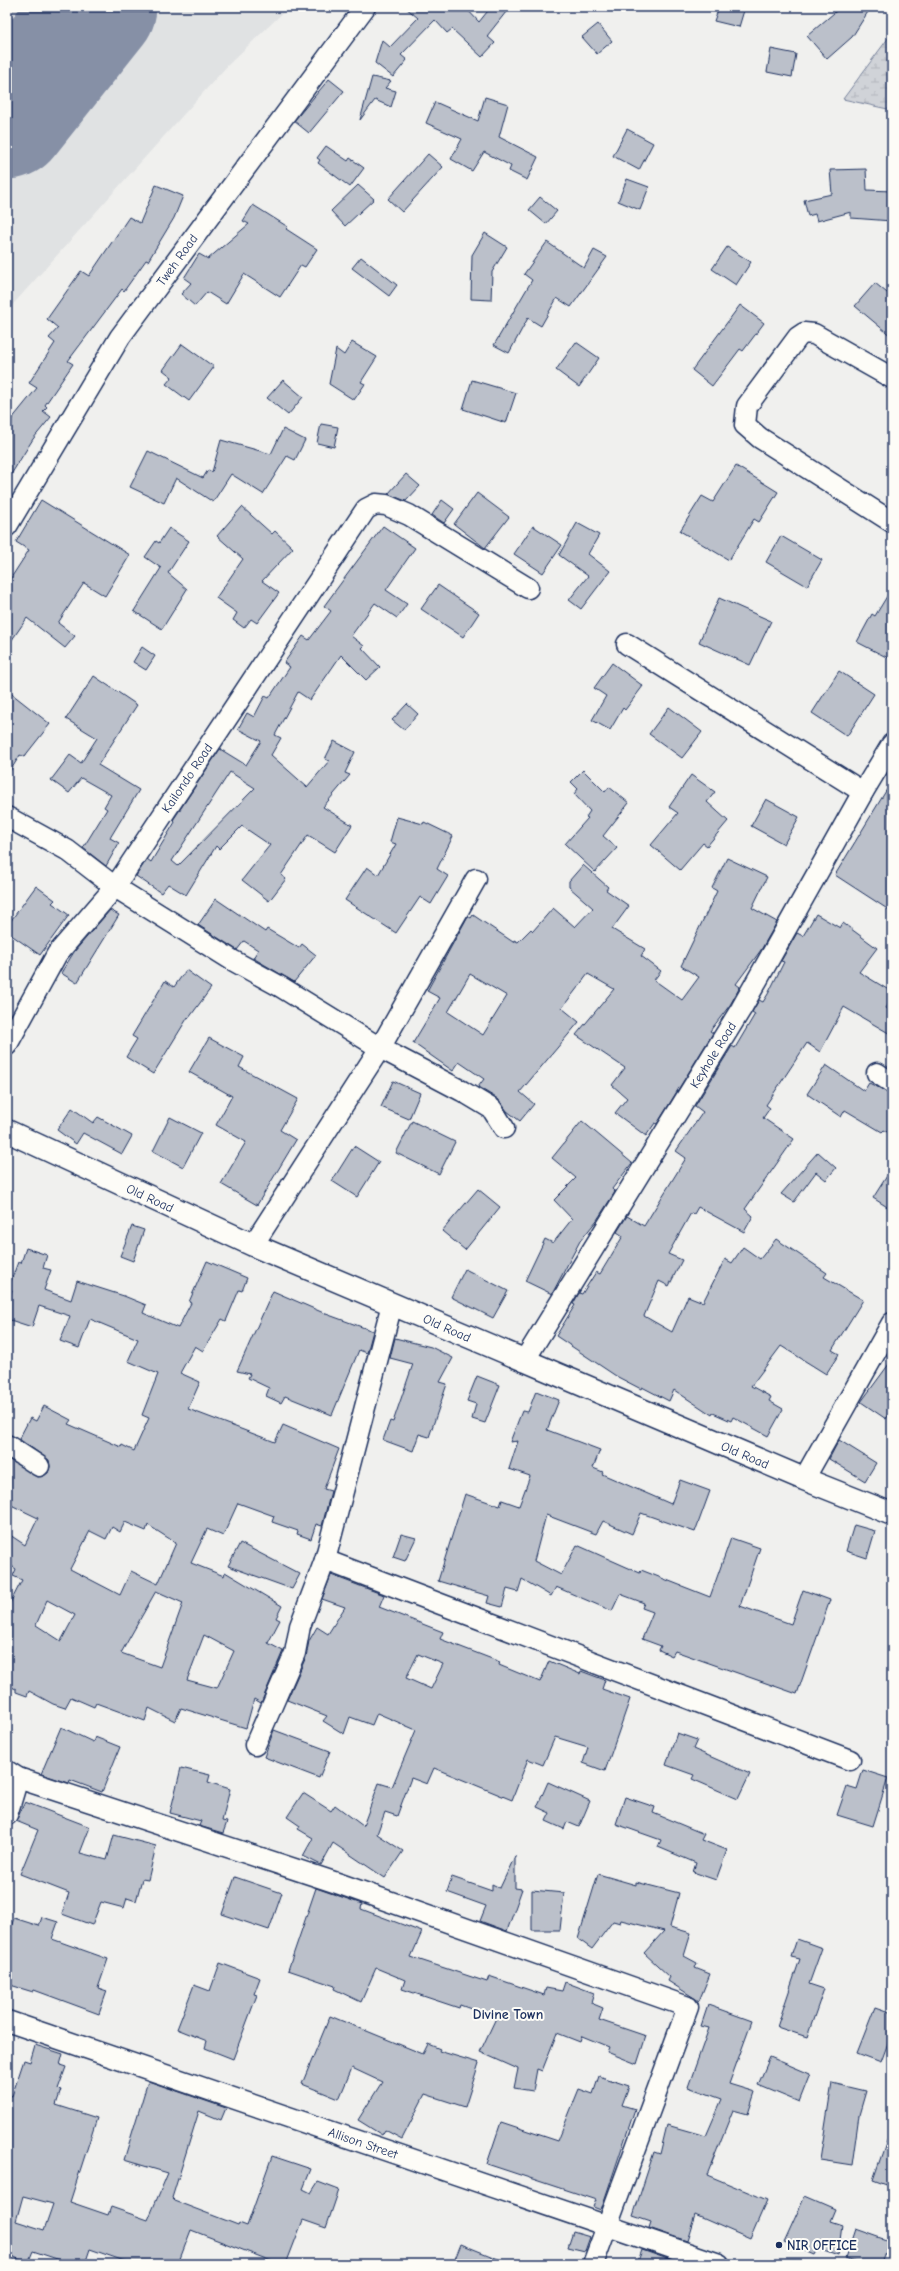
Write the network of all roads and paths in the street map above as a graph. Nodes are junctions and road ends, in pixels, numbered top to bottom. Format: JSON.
{"nodes":[{"id":1,"x":365,"y":7,"type":"edge"},
{"id":2,"x":892,"y":378,"type":"edge"},
{"id":3,"x":892,"y":522,"type":"edge"},
{"id":4,"x":7,"y":526,"type":"edge"},
{"id":5,"x":528,"y":588,"type":"dead end"},
{"id":6,"x":627,"y":644,"type":"dead end"},
{"id":7,"x":892,"y":744,"type":"edge"},
{"id":8,"x":863,"y":792,"type":"junction"},
{"id":9,"x":7,"y":817,"type":"edge"},
{"id":10,"x":476,"y":879,"type":"dead end"},
{"id":11,"x":115,"y":886,"type":"junction"},
{"id":12,"x":7,"y":1045,"type":"edge"},
{"id":13,"x":380,"y":1048,"type":"junction"},
{"id":14,"x":504,"y":1128,"type":"dead end"},
{"id":15,"x":7,"y":1131,"type":"edge"},
{"id":16,"x":253,"y":1245,"type":"junction"},
{"id":17,"x":392,"y":1304,"type":"junction"},
{"id":18,"x":892,"y":1323,"type":"edge"},
{"id":19,"x":524,"y":1361,"type":"junction"},
{"id":20,"x":7,"y":1445,"type":"edge"},
{"id":21,"x":39,"y":1466,"type":"dead end"},
{"id":22,"x":804,"y":1479,"type":"junction"},
{"id":23,"x":892,"y":1514,"type":"edge"},
{"id":24,"x":325,"y":1560,"type":"junction"},
{"id":25,"x":254,"y":1745,"type":"dead end"},
{"id":26,"x":850,"y":1760,"type":"dead end"},
{"id":27,"x":13,"y":1774,"type":"edge"},
{"id":28,"x":7,"y":1814,"type":"edge"},
{"id":29,"x":7,"y":2021,"type":"edge"},
{"id":30,"x":606,"y":2226,"type":"junction"},
{"id":31,"x":594,"y":2264,"type":"edge"},
{"id":32,"x":719,"y":2264,"type":"edge"}],
"edges":[{"from":1,"to":4,"type":"street","name":"Tweh Road"},
{"from":2,"to":3,"type":"street"},
{"from":5,"to":11,"type":"street","name":"Kailondo Road"},
{"from":6,"to":8,"type":"street"},
{"from":7,"to":8,"type":"street","name":"Keyhole Road"},
{"from":8,"to":19,"type":"street","name":"Keyhole Road"},
{"from":9,"to":11,"type":"street"},
{"from":10,"to":13,"type":"street"},
{"from":11,"to":12,"type":"street","name":"Kailondo Road"},
{"from":11,"to":13,"type":"street"},
{"from":13,"to":14,"type":"street"},
{"from":13,"to":16,"type":"street"},
{"from":15,"to":16,"type":"street","name":"Old Road"},
{"from":16,"to":17,"type":"street","name":"Old Road"},
{"from":17,"to":19,"type":"street","name":"Old Road"},
{"from":17,"to":24,"type":"street"},
{"from":18,"to":22,"type":"street"},
{"from":19,"to":22,"type":"street","name":"Old Road"},
{"from":20,"to":21,"type":"street"},
{"from":22,"to":23,"type":"street","name":"Old Road"},
{"from":24,"to":25,"type":"street"},
{"from":24,"to":26,"type":"street"},
{"from":27,"to":28,"type":"street"},
{"from":27,"to":30,"type":"street"},
{"from":29,"to":30,"type":"street","name":"Allison Street"},
{"from":30,"to":31,"type":"street"},
{"from":30,"to":32,"type":"street","name":"Allison Street"}]}
